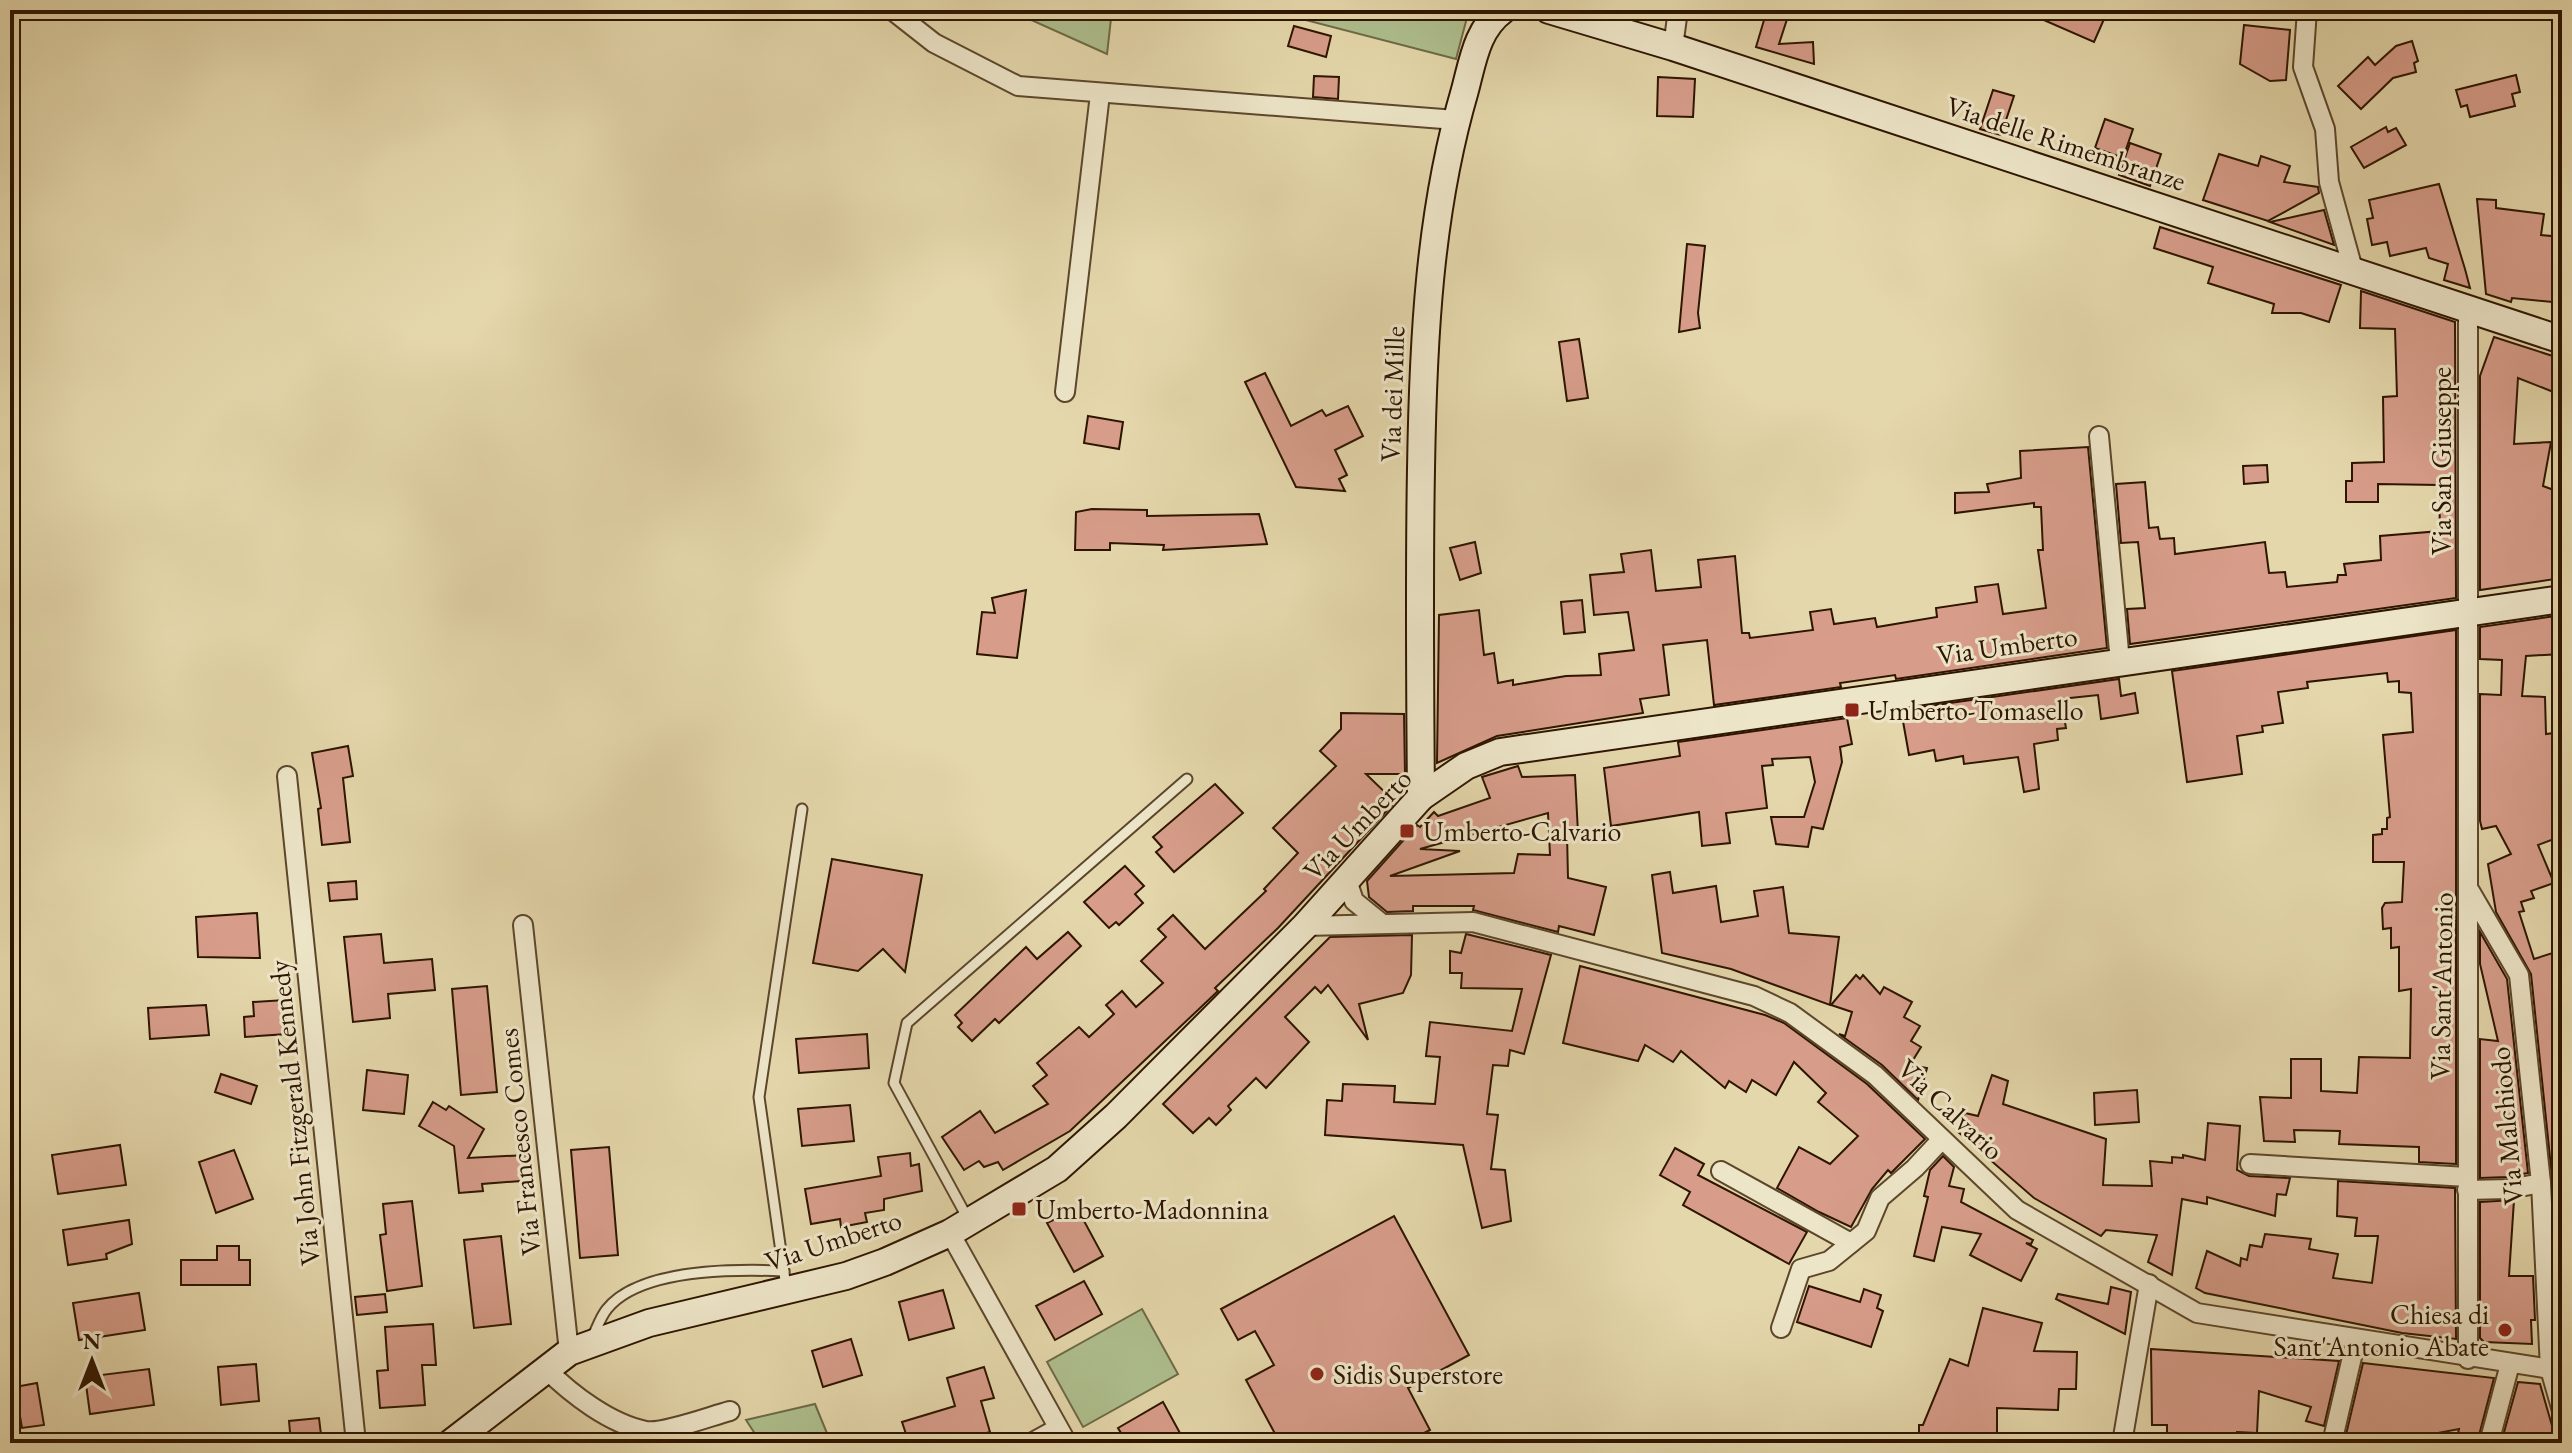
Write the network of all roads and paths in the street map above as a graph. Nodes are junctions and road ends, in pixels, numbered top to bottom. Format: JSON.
{"nodes":[{"id":1,"x":892,"y":10,"type":"edge"},
{"id":2,"x":1503,"y":10,"type":"edge"},
{"id":3,"x":1549,"y":10,"type":"edge"},
{"id":4,"x":1678,"y":10,"type":"edge"},
{"id":5,"x":2307,"y":10,"type":"edge"},
{"id":6,"x":1673,"y":47,"type":"junction"},
{"id":7,"x":1100,"y":94,"type":"junction"},
{"id":8,"x":1456,"y":120,"type":"junction"},
{"id":9,"x":2354,"y":273,"type":"junction"},
{"id":10,"x":2468,"y":308,"type":"junction"},
{"id":11,"x":2562,"y":340,"type":"edge"},
{"id":12,"x":1065,"y":392,"type":"dead end"},
{"id":13,"x":2099,"y":436,"type":"dead end"},
{"id":14,"x":2562,"y":599,"type":"edge"},
{"id":15,"x":2469,"y":614,"type":"junction"},
{"id":16,"x":2120,"y":662,"type":"junction"},
{"id":17,"x":287,"y":776,"type":"dead end"},
{"id":18,"x":1187,"y":779,"type":"dead end"},
{"id":19,"x":1421,"y":797,"type":"junction"},
{"id":20,"x":802,"y":809,"type":"dead end"},
{"id":21,"x":1347,"y":880,"type":"junction"},
{"id":22,"x":2470,"y":891,"type":"junction"},
{"id":23,"x":1380,"y":922,"type":"junction"},
{"id":24,"x":523,"y":925,"type":"dead end"},
{"id":25,"x":1305,"y":926,"type":"junction"},
{"id":26,"x":1942,"y":1139,"type":"junction"},
{"id":27,"x":2250,"y":1164,"type":"dead end"},
{"id":28,"x":1721,"y":1171,"type":"dead end"},
{"id":29,"x":2467,"y":1183,"type":"junction"},
{"id":30,"x":2541,"y":1183,"type":"junction"},
{"id":31,"x":960,"y":1227,"type":"junction"},
{"id":32,"x":1851,"y":1243,"type":"junction"},
{"id":33,"x":785,"y":1281,"type":"junction"},
{"id":34,"x":2149,"y":1284,"type":"junction"},
{"id":35,"x":1781,"y":1328,"type":"dead end"},
{"id":36,"x":2356,"y":1340,"type":"junction"},
{"id":37,"x":579,"y":1348,"type":"junction"},
{"id":38,"x":2468,"y":1359,"type":"junction"},
{"id":39,"x":2510,"y":1364,"type":"junction"},
{"id":40,"x":546,"y":1369,"type":"junction"},
{"id":41,"x":2550,"y":1369,"type":"junction"},
{"id":42,"x":730,"y":1411,"type":"dead end"},
{"id":43,"x":2562,"y":1411,"type":"edge"},
{"id":44,"x":1062,"y":1435,"type":"edge"},
{"id":45,"x":356,"y":1443,"type":"edge"},
{"id":46,"x":451,"y":1443,"type":"edge"},
{"id":47,"x":1031,"y":1443,"type":"edge"},
{"id":48,"x":2122,"y":1443,"type":"edge"},
{"id":49,"x":2332,"y":1443,"type":"edge"},
{"id":50,"x":2489,"y":1443,"type":"edge"}],
"edges":[{"from":1,"to":7,"type":"street"},
{"from":2,"to":8,"type":"main road","name":"Via dei Mille"},
{"from":3,"to":6,"type":"main road","name":"Via delle Rimembranze"},
{"from":4,"to":6,"type":"street"},
{"from":5,"to":9,"type":"street"},
{"from":6,"to":9,"type":"main road","name":"Via delle Rimembranze"},
{"from":7,"to":8,"type":"street"},
{"from":7,"to":12,"type":"street"},
{"from":8,"to":19,"type":"main road","name":"Via dei Mille"},
{"from":9,"to":10,"type":"main road","name":"Via delle Rimembranze"},
{"from":10,"to":11,"type":"main road","name":"Via delle Rimembranze"},
{"from":10,"to":15,"type":"street","name":"Via San Giuseppe"},
{"from":13,"to":16,"type":"street"},
{"from":14,"to":15,"type":"main road","name":"Via Umberto"},
{"from":15,"to":16,"type":"main road","name":"Via Umberto"},
{"from":15,"to":22,"type":"street","name":"Via Sant'Antonio"},
{"from":16,"to":19,"type":"main road","name":"Via Umberto"},
{"from":17,"to":45,"type":"street","name":"Via John Fitzgerald Kennedy"},
{"from":18,"to":31,"type":"lane"},
{"from":19,"to":21,"type":"main road","name":"Via Umberto"},
{"from":20,"to":33,"type":"lane"},
{"from":21,"to":23,"type":"street"},
{"from":21,"to":25,"type":"main road","name":"Via Umberto"},
{"from":22,"to":29,"type":"street","name":"Via Sant'Antonio"},
{"from":22,"to":30,"type":"street","name":"Via Malchiodo"},
{"from":23,"to":25,"type":"street","name":"Via Calvario"},
{"from":23,"to":26,"type":"street","name":"Via Calvario"},
{"from":24,"to":37,"type":"street","name":"Via Francesco Comes"},
{"from":25,"to":31,"type":"main road","name":"Via Umberto"},
{"from":26,"to":32,"type":"street"},
{"from":26,"to":34,"type":"street","name":"Via Calvario"},
{"from":27,"to":29,"type":"street"},
{"from":28,"to":32,"type":"street"},
{"from":29,"to":30,"type":"street"},
{"from":29,"to":38,"type":"street","name":"Via Sant'Antonio"},
{"from":30,"to":41,"type":"street","name":"Via Malchiodo"},
{"from":31,"to":33,"type":"main road","name":"Via Umberto"},
{"from":31,"to":44,"type":"street"},
{"from":32,"to":35,"type":"street"},
{"from":33,"to":37,"type":"main road","name":"Via Umberto"},
{"from":33,"to":37,"type":"lane"},
{"from":34,"to":36,"type":"street","name":"Via Calvario"},
{"from":34,"to":48,"type":"street"},
{"from":36,"to":38,"type":"street","name":"Via Calvario"},
{"from":36,"to":49,"type":"street"},
{"from":37,"to":40,"type":"main road","name":"Via Umberto"},
{"from":38,"to":39,"type":"street","name":"Via Calvario"},
{"from":39,"to":41,"type":"street","name":"Via Calvario"},
{"from":39,"to":50,"type":"street"},
{"from":40,"to":42,"type":"street"},
{"from":40,"to":46,"type":"main road","name":"Via Umberto"},
{"from":41,"to":43,"type":"street","name":"Via Malchiodo"},
{"from":44,"to":47,"type":"street"}]}
